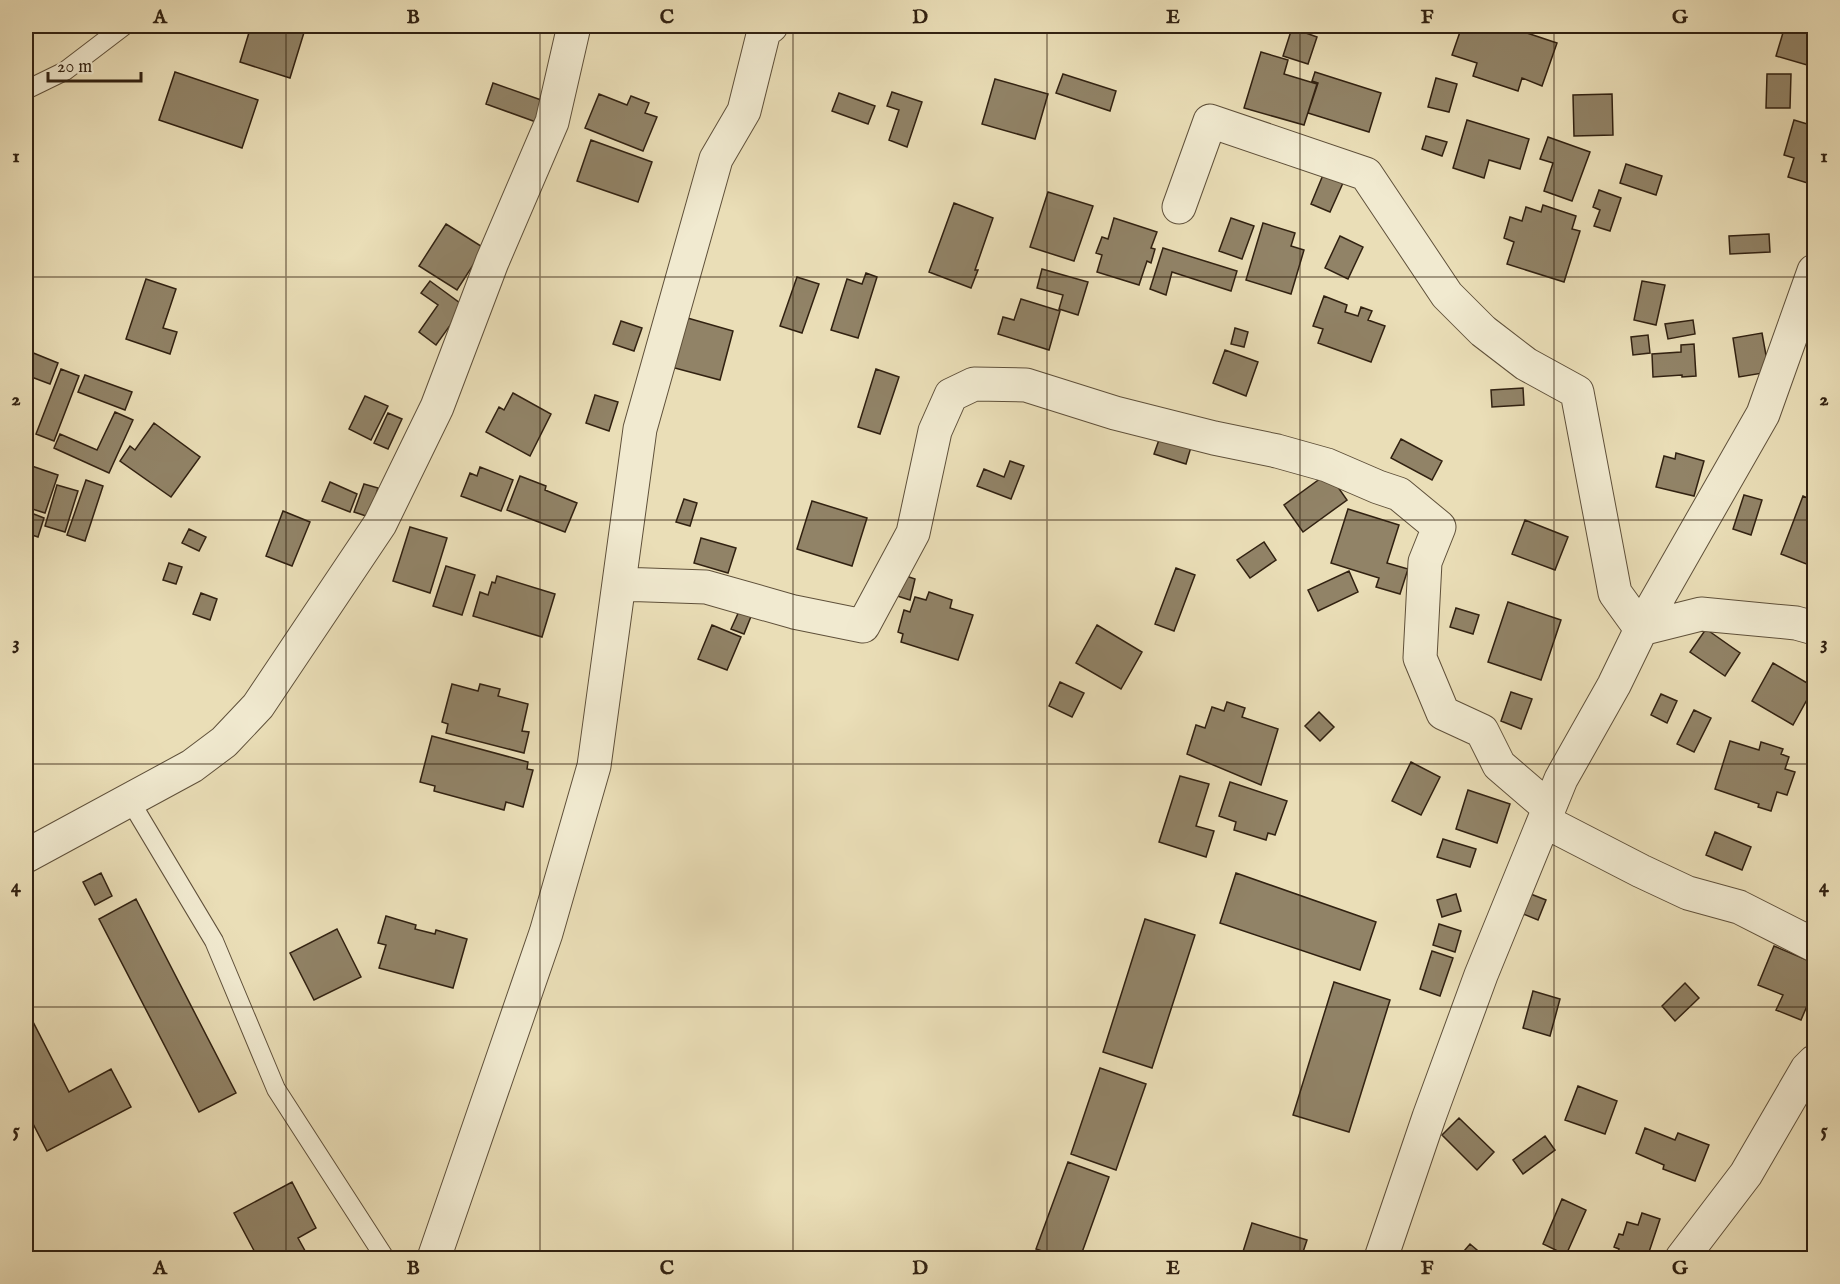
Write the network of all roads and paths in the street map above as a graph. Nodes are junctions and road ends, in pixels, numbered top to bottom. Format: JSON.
{"nodes":[{"id":1,"x":124,"y":26,"type":"edge"},
{"id":2,"x":574,"y":26,"type":"edge"},
{"id":3,"x":771,"y":26,"type":"edge"},
{"id":4,"x":26,"y":90,"type":"edge"},
{"id":5,"x":1179,"y":207,"type":"dead end"},
{"id":6,"x":1815,"y":271,"type":"edge"},
{"id":7,"x":619,"y":584,"type":"junction"},
{"id":8,"x":1815,"y":628,"type":"edge"},
{"id":9,"x":1641,"y":629,"type":"junction"},
{"id":10,"x":129,"y":799,"type":"junction"},
{"id":11,"x":1547,"y":814,"type":"junction"},
{"id":12,"x":26,"y":856,"type":"edge"},
{"id":13,"x":1815,"y":945,"type":"edge"},
{"id":14,"x":1815,"y":1062,"type":"edge"},
{"id":15,"x":385,"y":1258,"type":"edge"},
{"id":16,"x":435,"y":1258,"type":"edge"},
{"id":17,"x":1381,"y":1258,"type":"edge"},
{"id":18,"x":1682,"y":1258,"type":"edge"}],
"edges":[{"from":1,"to":4,"type":"lane"},
{"from":2,"to":10,"type":"street"},
{"from":3,"to":7,"type":"street"},
{"from":5,"to":9,"type":"street"},
{"from":6,"to":9,"type":"street"},
{"from":7,"to":11,"type":"street"},
{"from":7,"to":16,"type":"street"},
{"from":8,"to":9,"type":"street"},
{"from":9,"to":11,"type":"street"},
{"from":10,"to":12,"type":"street"},
{"from":10,"to":15,"type":"lane"},
{"from":11,"to":13,"type":"street"},
{"from":11,"to":17,"type":"street"},
{"from":14,"to":18,"type":"street"}]}
